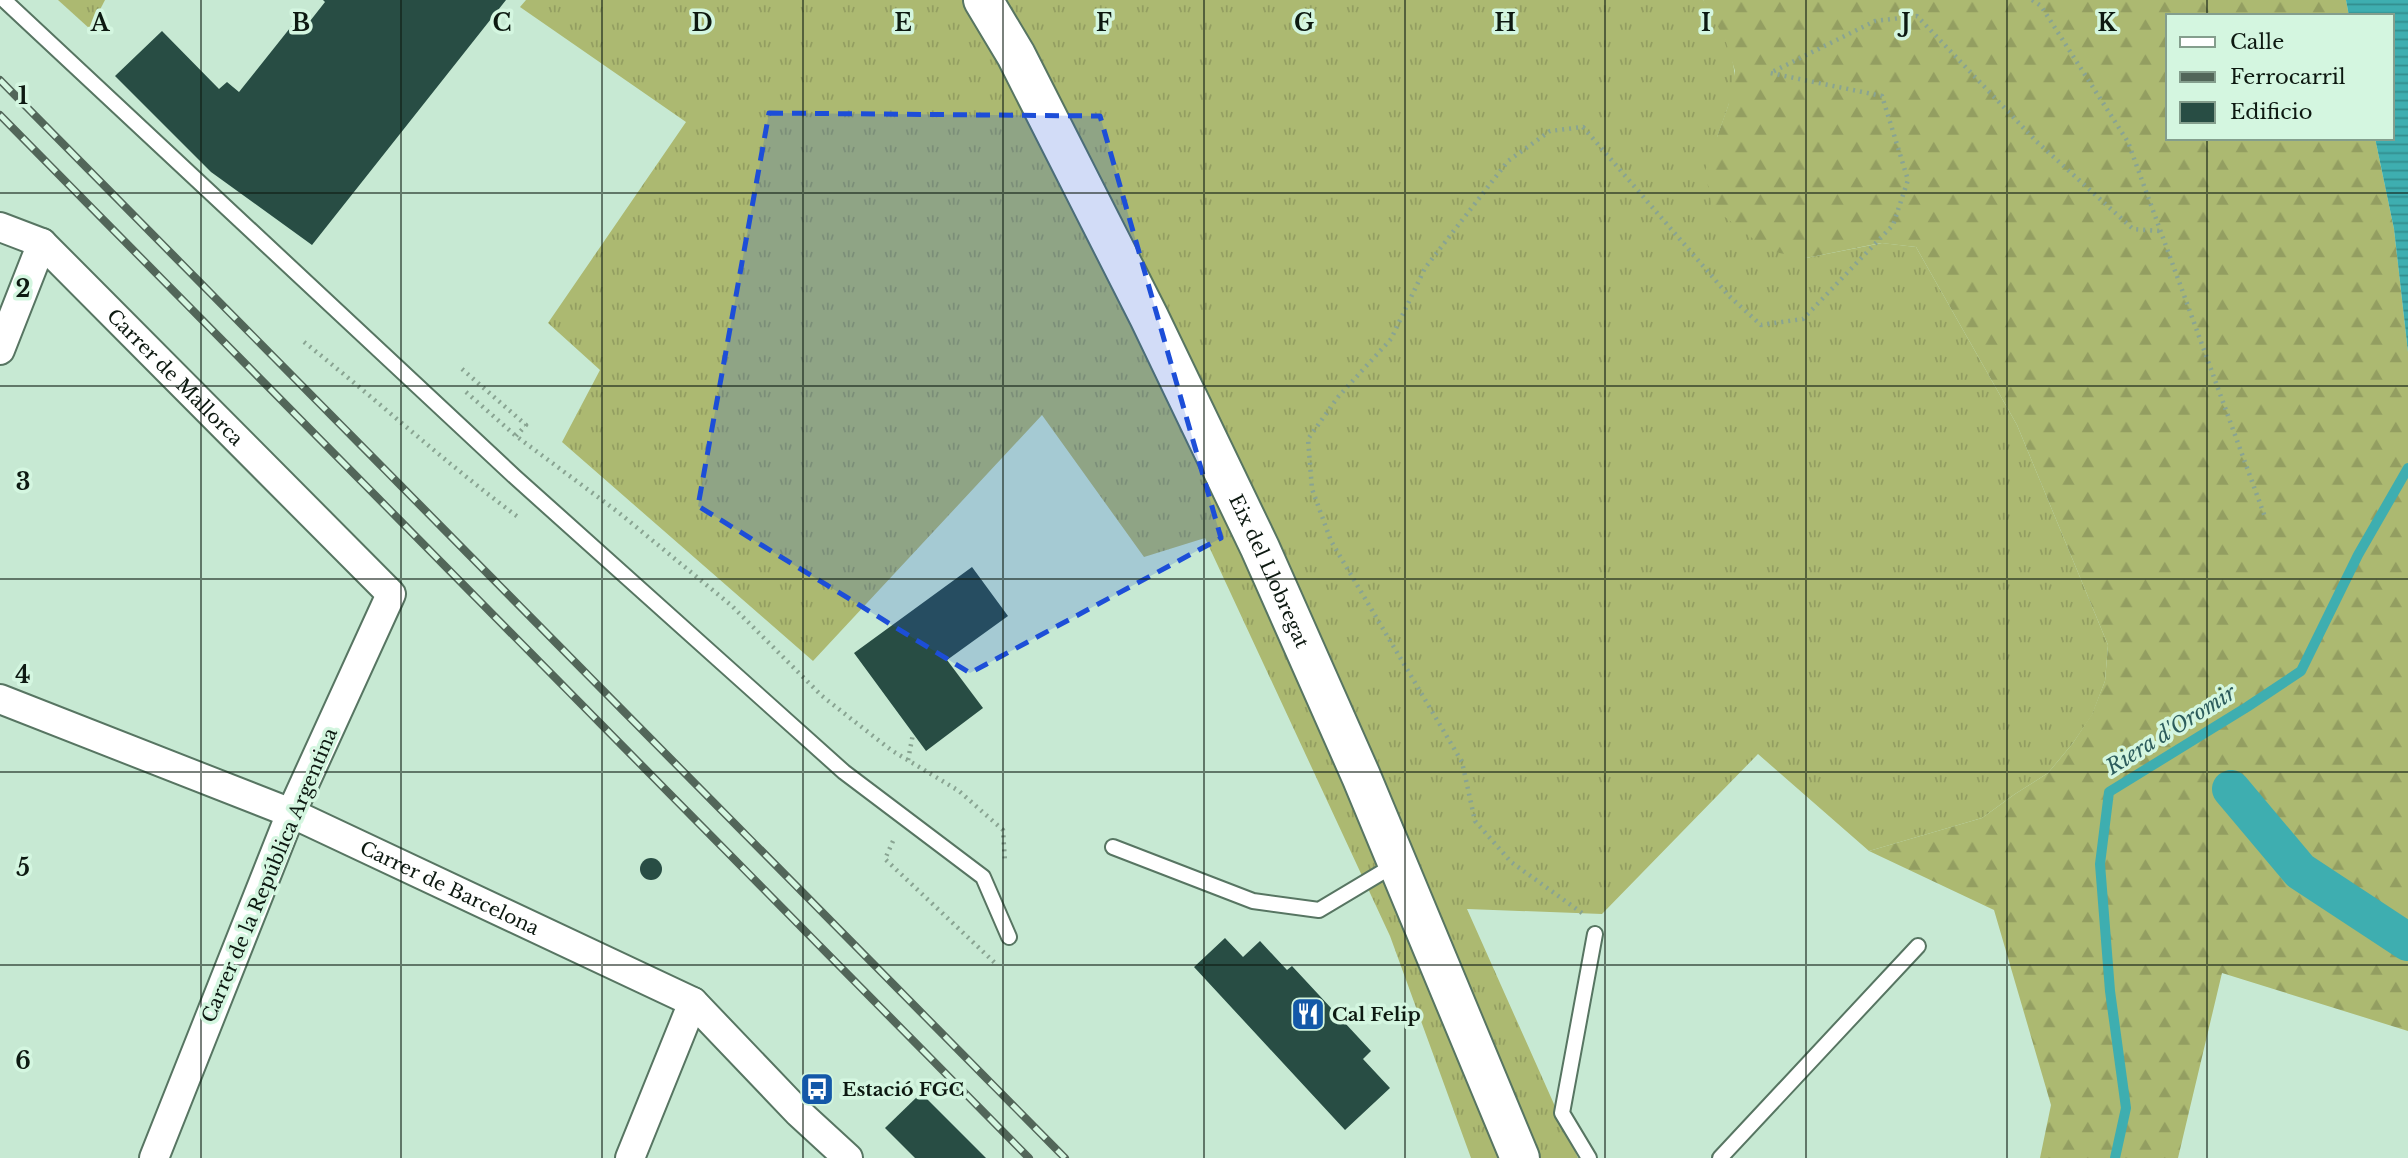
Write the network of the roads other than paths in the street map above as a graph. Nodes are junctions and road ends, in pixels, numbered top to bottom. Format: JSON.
{"nodes":[{"id":1,"x":4,"y":0,"type":"edge"},
{"id":2,"x":983,"y":0,"type":"edge"},
{"id":3,"x":0,"y":227,"type":"edge"},
{"id":4,"x":42,"y":243,"type":"junction"},
{"id":5,"x":0,"y":350,"type":"edge"},
{"id":6,"x":391,"y":594,"type":"joint"},
{"id":7,"x":0,"y":699,"type":"edge"},
{"id":8,"x":291,"y":813,"type":"junction"},
{"id":9,"x":1113,"y":847,"type":"dead end"},
{"id":10,"x":1397,"y":864,"type":"junction"},
{"id":11,"x":1595,"y":934,"type":"road end"},
{"id":12,"x":1009,"y":937,"type":"road end"},
{"id":13,"x":1918,"y":946,"type":"dead end"},
{"id":14,"x":693,"y":1002,"type":"junction"},
{"id":15,"x":154,"y":1158,"type":"edge"},
{"id":16,"x":630,"y":1158,"type":"edge"},
{"id":17,"x":848,"y":1158,"type":"edge"},
{"id":18,"x":1520,"y":1158,"type":"edge"},
{"id":19,"x":1589,"y":1158,"type":"edge"},
{"id":20,"x":1720,"y":1158,"type":"edge"}],
"edges":[{"from":1,"to":12,"type":"lane"},
{"from":2,"to":10,"type":"highway","name":"Eix del Llobregat"},
{"from":3,"to":4,"type":"street"},
{"from":4,"to":5,"type":"street"},
{"from":4,"to":6,"type":"street","name":"Carrer de Mallorca"},
{"from":6,"to":8,"type":"street","name":"Carrer de la República Argentina"},
{"from":7,"to":8,"type":"street","name":"Carrer de Barcelona"},
{"from":8,"to":14,"type":"street","name":"Carrer de Barcelona"},
{"from":8,"to":15,"type":"street","name":"Carrer de la República Argentina"},
{"from":9,"to":10,"type":"lane"},
{"from":10,"to":18,"type":"highway","name":"Eix del Llobregat"},
{"from":11,"to":19,"type":"lane"},
{"from":13,"to":20,"type":"lane"},
{"from":14,"to":16,"type":"street"},
{"from":14,"to":17,"type":"street","name":"Carrer de Barcelona"}]}
